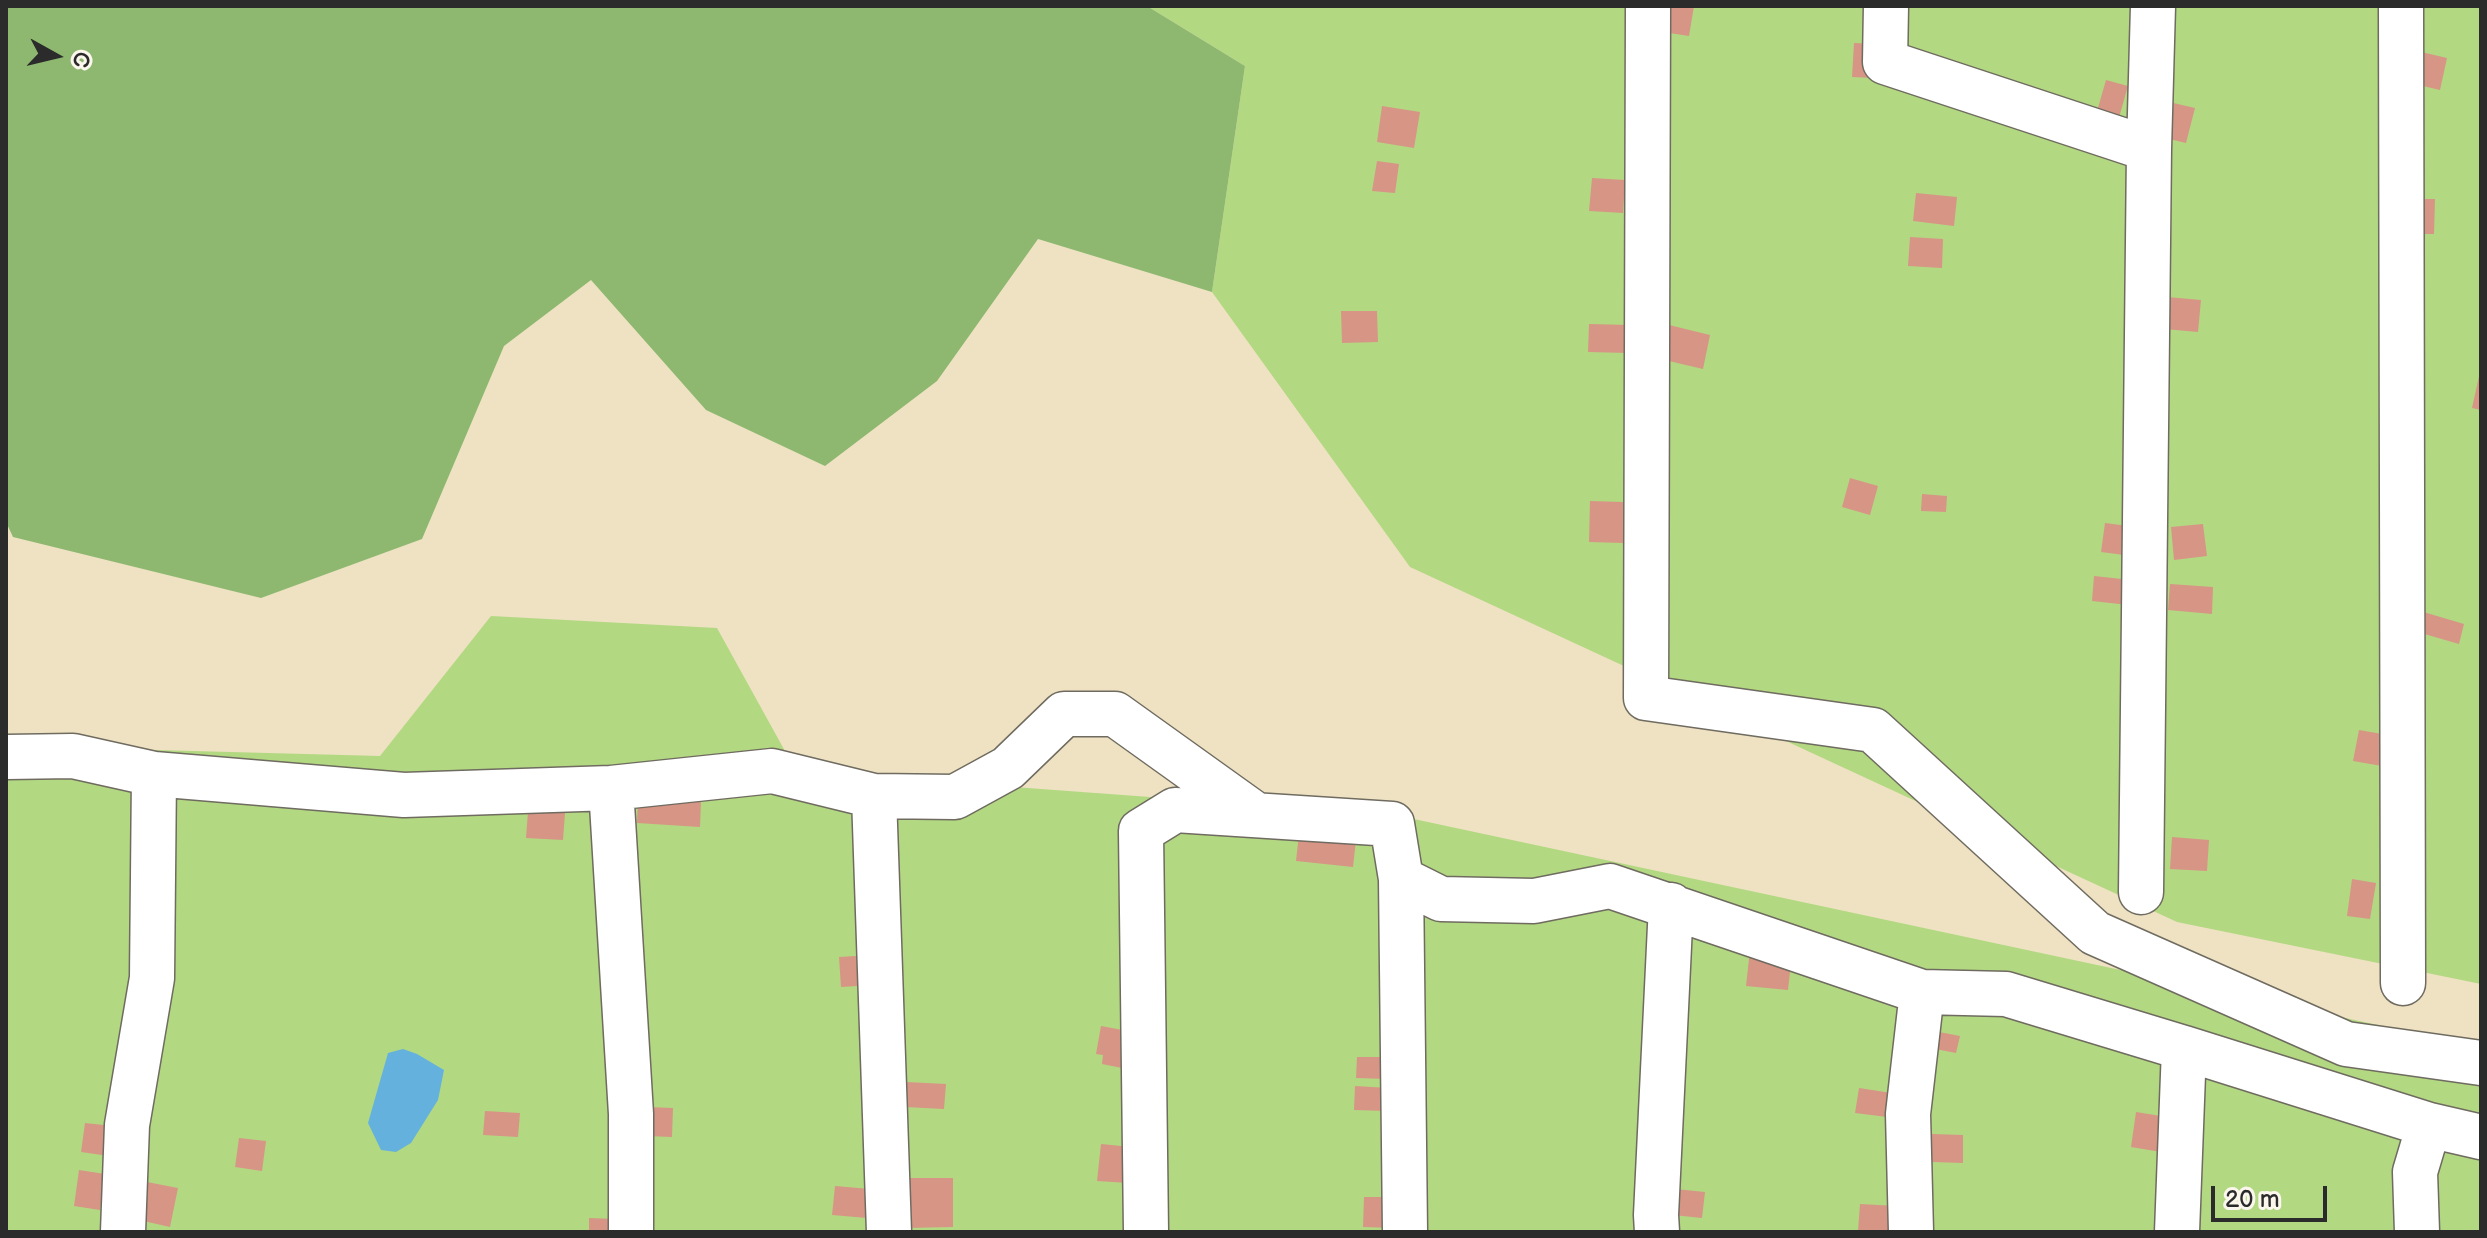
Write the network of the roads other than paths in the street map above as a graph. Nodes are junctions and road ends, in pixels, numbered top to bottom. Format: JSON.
{"nodes":[{"id":1,"x":1648,"y":6,"type":"edge"},
{"id":2,"x":1886,"y":6,"type":"edge"},
{"id":3,"x":2153,"y":6,"type":"edge"},
{"id":4,"x":2401,"y":6,"type":"edge"},
{"id":5,"x":2149,"y":149,"type":"junction"},
{"id":6,"x":6,"y":757,"type":"edge"},
{"id":7,"x":154,"y":774,"type":"junction"},
{"id":8,"x":611,"y":788,"type":"junction"},
{"id":9,"x":874,"y":796,"type":"junction"},
{"id":10,"x":1256,"y":815,"type":"junction"},
{"id":11,"x":1401,"y":879,"type":"junction"},
{"id":12,"x":2141,"y":892,"type":"dead end"},
{"id":13,"x":1671,"y":905,"type":"junction"},
{"id":14,"x":2403,"y":983,"type":"dead end"},
{"id":15,"x":1922,"y":992,"type":"junction"},
{"id":16,"x":2184,"y":1048,"type":"junction"},
{"id":17,"x":2481,"y":1063,"type":"edge"},
{"id":18,"x":2429,"y":1125,"type":"junction"},
{"id":19,"x":2481,"y":1137,"type":"edge"},
{"id":20,"x":123,"y":1232,"type":"edge"},
{"id":21,"x":631,"y":1232,"type":"edge"},
{"id":22,"x":889,"y":1232,"type":"edge"},
{"id":23,"x":1146,"y":1232,"type":"edge"},
{"id":24,"x":1405,"y":1232,"type":"edge"},
{"id":25,"x":1657,"y":1232,"type":"edge"},
{"id":26,"x":1911,"y":1232,"type":"edge"},
{"id":27,"x":2177,"y":1232,"type":"edge"},
{"id":28,"x":2417,"y":1232,"type":"edge"}],
"edges":[{"from":1,"to":17,"type":"lane"},
{"from":2,"to":5,"type":"lane"},
{"from":3,"to":5,"type":"lane"},
{"from":4,"to":14,"type":"lane"},
{"from":5,"to":12,"type":"lane"},
{"from":6,"to":7,"type":"lane"},
{"from":7,"to":8,"type":"lane"},
{"from":7,"to":20,"type":"lane"},
{"from":8,"to":9,"type":"lane"},
{"from":8,"to":21,"type":"lane"},
{"from":9,"to":10,"type":"lane"},
{"from":9,"to":22,"type":"lane"},
{"from":10,"to":11,"type":"lane"},
{"from":10,"to":23,"type":"lane"},
{"from":11,"to":13,"type":"lane"},
{"from":11,"to":24,"type":"lane"},
{"from":13,"to":15,"type":"lane"},
{"from":13,"to":25,"type":"lane"},
{"from":15,"to":16,"type":"lane"},
{"from":15,"to":26,"type":"lane"},
{"from":16,"to":18,"type":"lane"},
{"from":16,"to":27,"type":"lane"},
{"from":18,"to":19,"type":"lane"},
{"from":18,"to":28,"type":"lane"}]}
